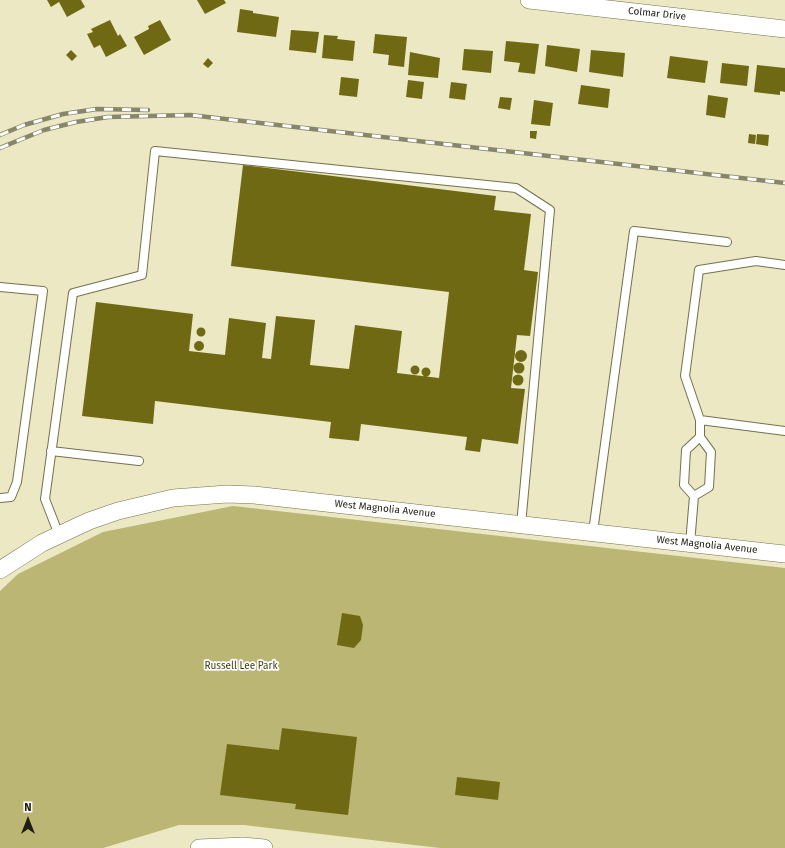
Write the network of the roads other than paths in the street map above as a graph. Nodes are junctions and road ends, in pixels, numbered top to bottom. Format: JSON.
{"nodes":[{"id":1,"x":529,"y":0,"type":"edge"},
{"id":2,"x":658,"y":7,"type":"edge"},
{"id":3,"x":785,"y":29,"type":"edge"},
{"id":4,"x":727,"y":242,"type":"dead end"},
{"id":5,"x":785,"y":265,"type":"edge"},
{"id":6,"x":0,"y":287,"type":"edge"},
{"id":7,"x":700,"y":420,"type":"junction"},
{"id":8,"x":785,"y":431,"type":"edge"},
{"id":9,"x":700,"y":437,"type":"junction"},
{"id":10,"x":51,"y":451,"type":"junction"},
{"id":11,"x":139,"y":461,"type":"dead end"},
{"id":12,"x":694,"y":496,"type":"junction"},
{"id":13,"x":0,"y":498,"type":"edge"},
{"id":14,"x":521,"y":524,"type":"junction"},
{"id":15,"x":593,"y":532,"type":"junction"},
{"id":16,"x":59,"y":535,"type":"junction"},
{"id":17,"x":690,"y":544,"type":"junction"},
{"id":18,"x":785,"y":554,"type":"edge"},
{"id":19,"x":0,"y":570,"type":"edge"},
{"id":20,"x":200,"y":848,"type":"edge"},
{"id":21,"x":262,"y":848,"type":"edge"}],
"edges":[{"from":1,"to":2,"type":"street","name":"Colmar Drive"},
{"from":2,"to":3,"type":"street","name":"Colmar Drive"},
{"from":4,"to":15,"type":"lane"},
{"from":5,"to":7,"type":"lane"},
{"from":6,"to":13,"type":"lane"},
{"from":7,"to":8,"type":"lane"},
{"from":7,"to":9,"type":"lane"},
{"from":9,"to":12,"type":"lane"},
{"from":9,"to":12,"type":"lane"},
{"from":10,"to":11,"type":"lane"},
{"from":10,"to":14,"type":"lane"},
{"from":10,"to":16,"type":"lane"},
{"from":12,"to":17,"type":"lane"},
{"from":14,"to":15,"type":"street","name":"West Magnolia Avenue"},
{"from":14,"to":16,"type":"street","name":"West Magnolia Avenue"},
{"from":15,"to":17,"type":"street","name":"West Magnolia Avenue"},
{"from":16,"to":19,"type":"street","name":"West Magnolia Avenue"},
{"from":17,"to":18,"type":"street","name":"West Magnolia Avenue"},
{"from":20,"to":21,"type":"street"}]}
